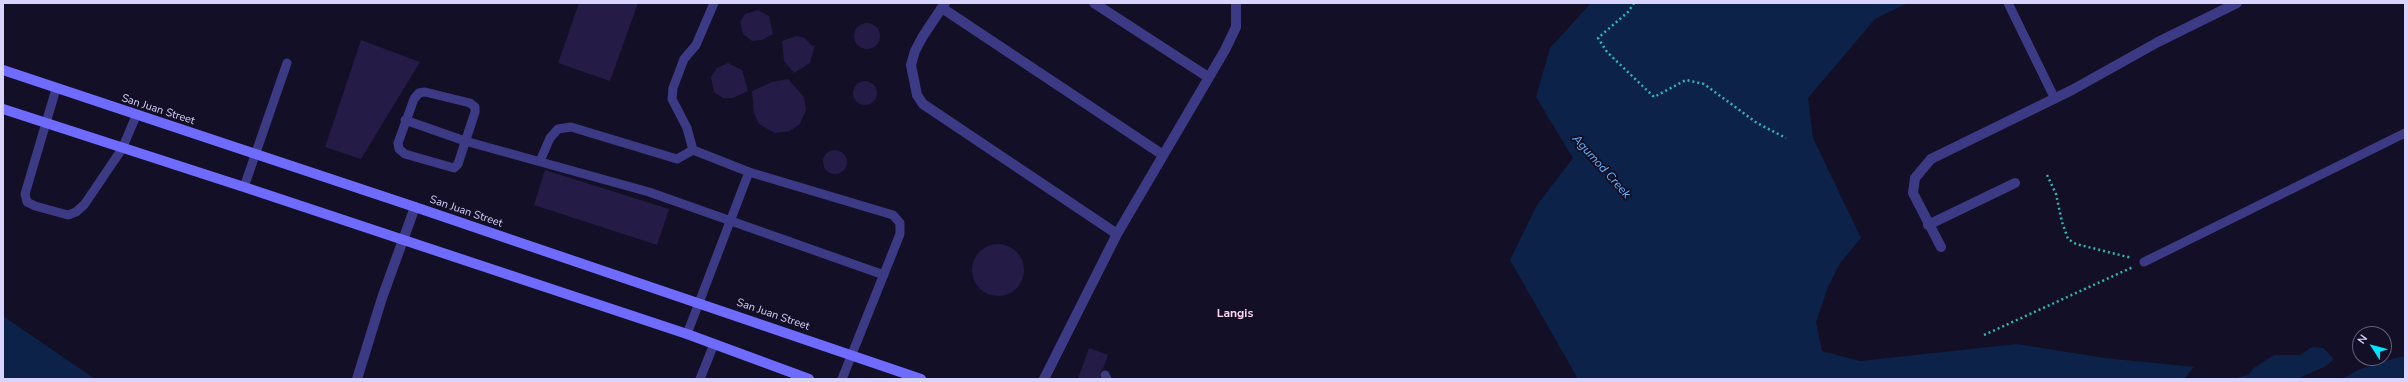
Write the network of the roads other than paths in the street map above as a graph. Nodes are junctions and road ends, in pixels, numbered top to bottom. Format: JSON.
{"nodes":[{"id":1,"x":714,"y":3,"type":"edge"},
{"id":2,"x":1094,"y":3,"type":"edge"},
{"id":3,"x":1236,"y":3,"type":"edge"},
{"id":4,"x":2008,"y":3,"type":"edge"},
{"id":5,"x":2237,"y":3,"type":"edge"},
{"id":6,"x":944,"y":5,"type":"edge"},
{"id":7,"x":287,"y":63,"type":"dead end"},
{"id":8,"x":3,"y":70,"type":"edge"},
{"id":9,"x":1208,"y":77,"type":"junction"},
{"id":10,"x":56,"y":89,"type":"junction"},
{"id":11,"x":2055,"y":98,"type":"junction"},
{"id":12,"x":3,"y":109,"type":"edge"},
{"id":13,"x":136,"y":116,"type":"junction"},
{"id":14,"x":406,"y":120,"type":"junction"},
{"id":15,"x":45,"y":124,"type":"junction"},
{"id":16,"x":2405,"y":133,"type":"edge"},
{"id":17,"x":465,"y":141,"type":"junction"},
{"id":18,"x":122,"y":149,"type":"junction"},
{"id":19,"x":693,"y":150,"type":"junction"},
{"id":20,"x":256,"y":154,"type":"junction"},
{"id":21,"x":1163,"y":155,"type":"junction"},
{"id":22,"x":540,"y":160,"type":"junction"},
{"id":23,"x":748,"y":172,"type":"junction"},
{"id":24,"x":2015,"y":184,"type":"dead end"},
{"id":25,"x":244,"y":187,"type":"junction"},
{"id":26,"x":415,"y":207,"type":"junction"},
{"id":27,"x":730,"y":220,"type":"junction"},
{"id":28,"x":1928,"y":225,"type":"junction"},
{"id":29,"x":1118,"y":234,"type":"junction"},
{"id":30,"x":403,"y":241,"type":"junction"},
{"id":31,"x":1941,"y":247,"type":"dead end"},
{"id":32,"x":2144,"y":262,"type":"road end"},
{"id":33,"x":884,"y":275,"type":"junction"},
{"id":34,"x":699,"y":302,"type":"junction"},
{"id":35,"x":687,"y":334,"type":"junction"},
{"id":36,"x":714,"y":344,"type":"junction"},
{"id":37,"x":852,"y":354,"type":"junction"},
{"id":38,"x":357,"y":379,"type":"edge"},
{"id":39,"x":700,"y":379,"type":"edge"},
{"id":40,"x":809,"y":379,"type":"edge"},
{"id":41,"x":842,"y":379,"type":"edge"},
{"id":42,"x":921,"y":379,"type":"edge"},
{"id":43,"x":1044,"y":379,"type":"edge"}],
"edges":[{"from":1,"to":19,"type":"lane"},
{"from":2,"to":9,"type":"street"},
{"from":3,"to":9,"type":"street"},
{"from":4,"to":11,"type":"lane"},
{"from":5,"to":11,"type":"street"},
{"from":6,"to":21,"type":"street"},
{"from":6,"to":29,"type":"street"},
{"from":7,"to":20,"type":"lane"},
{"from":8,"to":10,"type":"main road","name":"San Juan Street"},
{"from":9,"to":21,"type":"street"},
{"from":10,"to":13,"type":"main road","name":"San Juan Street"},
{"from":10,"to":15,"type":"lane"},
{"from":11,"to":28,"type":"street"},
{"from":12,"to":15,"type":"main road"},
{"from":13,"to":18,"type":"lane"},
{"from":13,"to":20,"type":"main road","name":"San Juan Street"},
{"from":14,"to":17,"type":"lane"},
{"from":14,"to":17,"type":"lane"},
{"from":14,"to":17,"type":"lane"},
{"from":15,"to":18,"type":"main road"},
{"from":15,"to":18,"type":"lane"},
{"from":16,"to":32,"type":"lane"},
{"from":17,"to":22,"type":"lane"},
{"from":18,"to":25,"type":"main road"},
{"from":19,"to":22,"type":"lane"},
{"from":19,"to":23,"type":"lane"},
{"from":20,"to":25,"type":"lane"},
{"from":20,"to":26,"type":"main road","name":"San Juan Street"},
{"from":21,"to":29,"type":"street"},
{"from":22,"to":27,"type":"lane"},
{"from":23,"to":27,"type":"lane"},
{"from":23,"to":33,"type":"lane"},
{"from":24,"to":28,"type":"street"},
{"from":25,"to":30,"type":"main road"},
{"from":26,"to":30,"type":"street"},
{"from":26,"to":34,"type":"main road","name":"San Juan Street"},
{"from":27,"to":33,"type":"lane"},
{"from":27,"to":34,"type":"lane"},
{"from":28,"to":31,"type":"street"},
{"from":29,"to":43,"type":"street"},
{"from":30,"to":35,"type":"main road"},
{"from":30,"to":38,"type":"street"},
{"from":33,"to":37,"type":"lane"},
{"from":34,"to":35,"type":"lane"},
{"from":34,"to":37,"type":"main road","name":"San Juan Street"},
{"from":35,"to":36,"type":"main road"},
{"from":36,"to":39,"type":"lane"},
{"from":36,"to":40,"type":"main road"},
{"from":37,"to":41,"type":"lane"},
{"from":37,"to":42,"type":"main road","name":"San Juan Street"}]}
